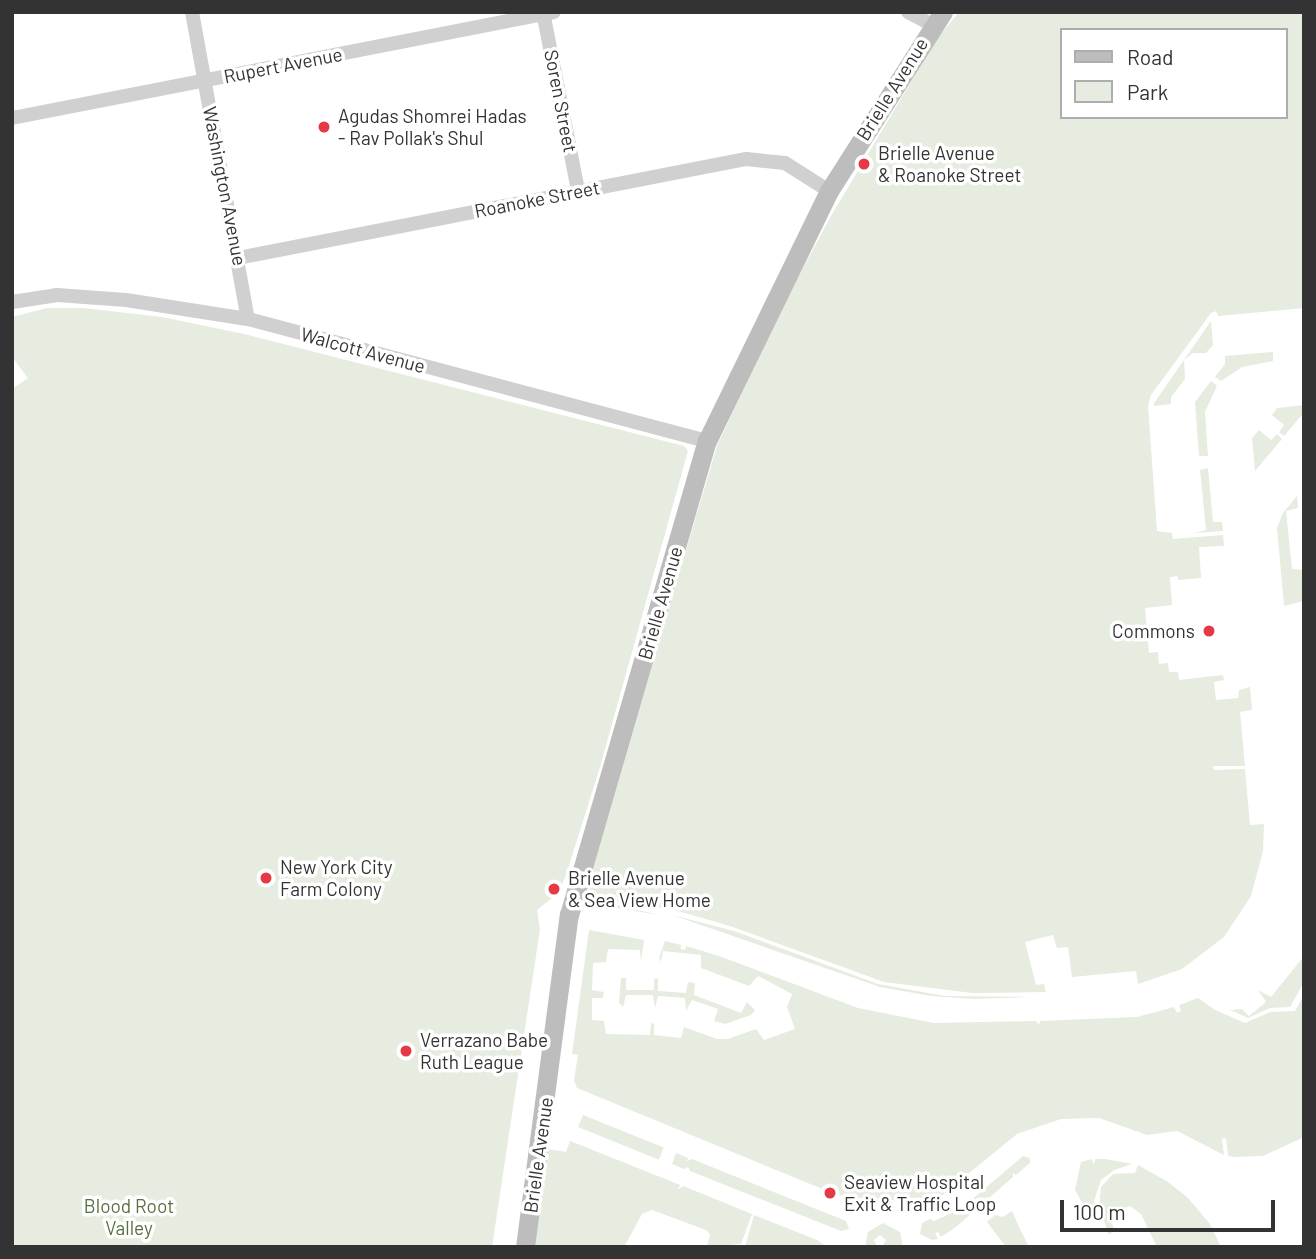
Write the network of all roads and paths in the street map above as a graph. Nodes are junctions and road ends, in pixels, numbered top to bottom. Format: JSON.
{"nodes":[{"id":1,"x":192,"y":12,"type":"edge"},
{"id":2,"x":908,"y":12,"type":"edge"},
{"id":3,"x":547,"y":13,"type":"edge"},
{"id":4,"x":938,"y":19,"type":"edge"},
{"id":5,"x":205,"y":80,"type":"junction"},
{"id":6,"x":12,"y":118,"type":"edge"},
{"id":7,"x":579,"y":190,"type":"junction"},
{"id":8,"x":829,"y":191,"type":"junction"},
{"id":9,"x":238,"y":258,"type":"junction"},
{"id":10,"x":12,"y":302,"type":"edge"},
{"id":11,"x":248,"y":319,"type":"junction"},
{"id":12,"x":707,"y":441,"type":"junction"},
{"id":13,"x":525,"y":1247,"type":"edge"}],
"edges":[{"from":1,"to":5,"type":"street","name":"Washington Avenue"},
{"from":2,"to":4,"type":"street"},
{"from":3,"to":5,"type":"street","name":"Rupert Avenue"},
{"from":3,"to":7,"type":"street","name":"Soren Street"},
{"from":4,"to":8,"type":"street","name":"Brielle Avenue"},
{"from":5,"to":6,"type":"street","name":"Rupert Avenue"},
{"from":5,"to":9,"type":"street","name":"Washington Avenue"},
{"from":7,"to":8,"type":"street","name":"Roanoke Street"},
{"from":7,"to":9,"type":"street","name":"Roanoke Street"},
{"from":8,"to":12,"type":"street","name":"Brielle Avenue"},
{"from":9,"to":11,"type":"street","name":"Washington Avenue"},
{"from":10,"to":11,"type":"street","name":"Walcott Avenue"},
{"from":11,"to":12,"type":"street","name":"Walcott Avenue"},
{"from":12,"to":13,"type":"street","name":"Brielle Avenue"}]}
